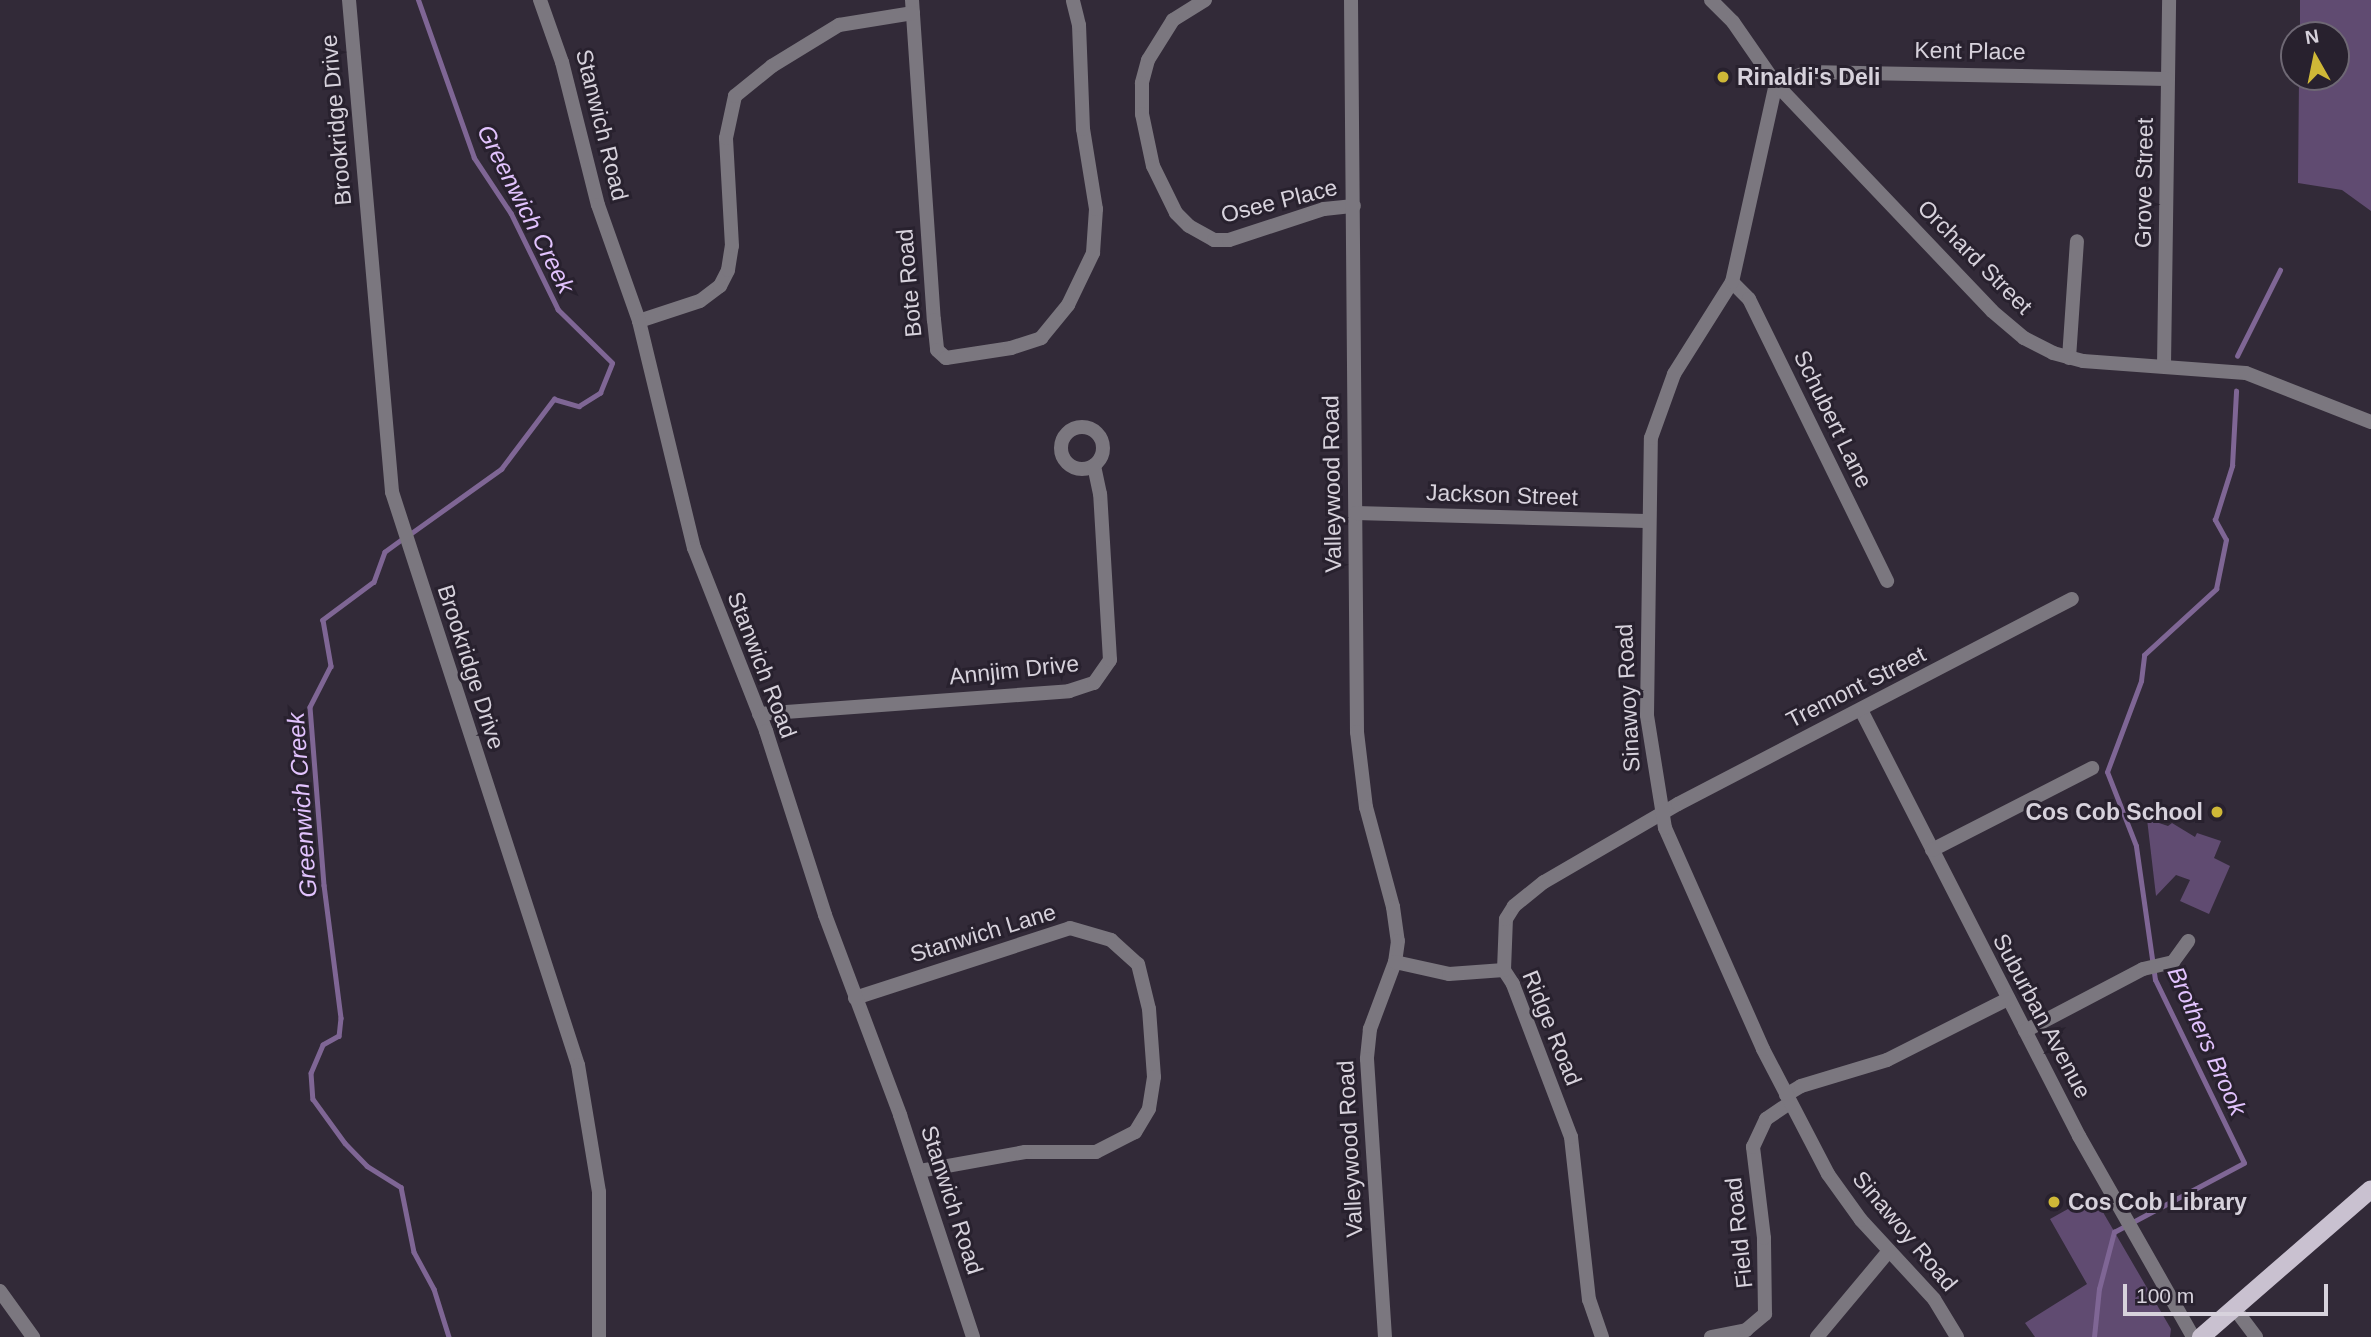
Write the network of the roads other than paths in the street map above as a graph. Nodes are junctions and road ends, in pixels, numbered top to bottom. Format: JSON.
{"nodes":[{"id":1,"x":349,"y":0,"type":"edge"},
{"id":2,"x":540,"y":0,"type":"edge"},
{"id":3,"x":1205,"y":0,"type":"edge"},
{"id":4,"x":1351,"y":0,"type":"edge"},
{"id":5,"x":1711,"y":0,"type":"edge"},
{"id":6,"x":2169,"y":0,"type":"edge"},
{"id":7,"x":1073,"y":1,"type":"edge"},
{"id":8,"x":912,"y":6,"type":"edge"},
{"id":9,"x":2167,"y":79,"type":"junction"},
{"id":10,"x":1776,"y":84,"type":"junction"},
{"id":11,"x":1354,"y":206,"type":"junction"},
{"id":12,"x":2077,"y":241,"type":"dead end"},
{"id":13,"x":1732,"y":282,"type":"junction"},
{"id":14,"x":639,"y":321,"type":"junction"},
{"id":15,"x":2069,"y":358,"type":"junction"},
{"id":16,"x":2164,"y":366,"type":"junction"},
{"id":17,"x":2371,"y":422,"type":"edge"},
{"id":18,"x":1094,"y":466,"type":"dead end"},
{"id":19,"x":1356,"y":513,"type":"junction"},
{"id":20,"x":1646,"y":521,"type":"junction"},
{"id":21,"x":1887,"y":581,"type":"dead end"},
{"id":22,"x":2072,"y":599,"type":"dead end"},
{"id":23,"x":1861,"y":710,"type":"junction"},
{"id":24,"x":759,"y":714,"type":"junction"},
{"id":25,"x":2092,"y":768,"type":"dead end"},
{"id":26,"x":1662,"y":815,"type":"junction"},
{"id":27,"x":1931,"y":850,"type":"junction"},
{"id":28,"x":2188,"y":941,"type":"dead end"},
{"id":29,"x":1395,"y":962,"type":"junction"},
{"id":30,"x":1504,"y":970,"type":"junction"},
{"id":31,"x":855,"y":998,"type":"junction"},
{"id":32,"x":2008,"y":999,"type":"junction"},
{"id":33,"x":2025,"y":1031,"type":"junction"},
{"id":34,"x":1788,"y":1100,"type":"junction"},
{"id":35,"x":919,"y":1171,"type":"junction"},
{"id":36,"x":2371,"y":1189,"type":"edge"},
{"id":37,"x":1889,"y":1251,"type":"junction"},
{"id":38,"x":0,"y":1291,"type":"edge"},
{"id":39,"x":2235,"y":1309,"type":"junction"},
{"id":40,"x":33,"y":1337,"type":"edge"},
{"id":41,"x":599,"y":1337,"type":"edge"},
{"id":42,"x":973,"y":1337,"type":"edge"},
{"id":43,"x":1385,"y":1337,"type":"edge"},
{"id":44,"x":1602,"y":1337,"type":"edge"},
{"id":45,"x":1711,"y":1337,"type":"edge"},
{"id":46,"x":1817,"y":1337,"type":"edge"},
{"id":47,"x":1957,"y":1337,"type":"edge"},
{"id":48,"x":2193,"y":1337,"type":"edge"},
{"id":49,"x":2201,"y":1337,"type":"edge"},
{"id":50,"x":2256,"y":1337,"type":"edge"}],
"edges":[{"from":1,"to":41,"type":"street","name":"Brookridge Drive"},
{"from":2,"to":14,"type":"street","name":"Stanwich Road"},
{"from":3,"to":11,"type":"street","name":"Osee Place"},
{"from":4,"to":11,"type":"street","name":"Valleywood Road"},
{"from":5,"to":10,"type":"street","name":"Orchard Street"},
{"from":6,"to":9,"type":"street","name":"Grove Street"},
{"from":7,"to":8,"type":"street","name":"Bote Road"},
{"from":8,"to":14,"type":"street"},
{"from":9,"to":10,"type":"street","name":"Kent Place"},
{"from":9,"to":16,"type":"street","name":"Grove Street"},
{"from":10,"to":13,"type":"street","name":"Sinawoy Road"},
{"from":10,"to":15,"type":"street","name":"Orchard Street"},
{"from":11,"to":19,"type":"street","name":"Valleywood Road"},
{"from":12,"to":15,"type":"street"},
{"from":13,"to":20,"type":"street","name":"Sinawoy Road"},
{"from":13,"to":21,"type":"street","name":"Schubert Lane"},
{"from":14,"to":24,"type":"street","name":"Stanwich Road"},
{"from":15,"to":16,"type":"street","name":"Orchard Street"},
{"from":16,"to":17,"type":"street","name":"Orchard Street"},
{"from":18,"to":24,"type":"street","name":"Annjim Drive"},
{"from":19,"to":20,"type":"street","name":"Jackson Street"},
{"from":19,"to":29,"type":"street","name":"Valleywood Road"},
{"from":20,"to":26,"type":"street","name":"Sinawoy Road"},
{"from":22,"to":23,"type":"street","name":"Tremont Street"},
{"from":23,"to":26,"type":"street","name":"Tremont Street"},
{"from":23,"to":27,"type":"street","name":"Suburban Avenue"},
{"from":24,"to":31,"type":"street","name":"Stanwich Road"},
{"from":25,"to":27,"type":"street"},
{"from":26,"to":30,"type":"street","name":"Ridge Road"},
{"from":26,"to":34,"type":"street","name":"Sinawoy Road"},
{"from":27,"to":32,"type":"street","name":"Suburban Avenue"},
{"from":28,"to":33,"type":"street"},
{"from":29,"to":30,"type":"street"},
{"from":29,"to":43,"type":"street","name":"Valleywood Road"},
{"from":30,"to":44,"type":"street","name":"Ridge Road"},
{"from":31,"to":35,"type":"street","name":"Stanwich Road"},
{"from":31,"to":35,"type":"street","name":"Stanwich Lane"},
{"from":32,"to":33,"type":"street","name":"Suburban Avenue"},
{"from":32,"to":34,"type":"street"},
{"from":33,"to":48,"type":"street","name":"Suburban Avenue"},
{"from":34,"to":37,"type":"street","name":"Sinawoy Road"},
{"from":34,"to":45,"type":"street","name":"Field Road"},
{"from":35,"to":42,"type":"street","name":"Stanwich Road"},
{"from":36,"to":39,"type":"main road"},
{"from":37,"to":46,"type":"street"},
{"from":37,"to":47,"type":"street","name":"Sinawoy Road"},
{"from":38,"to":40,"type":"street"},
{"from":39,"to":49,"type":"main road"},
{"from":39,"to":50,"type":"street"}]}
